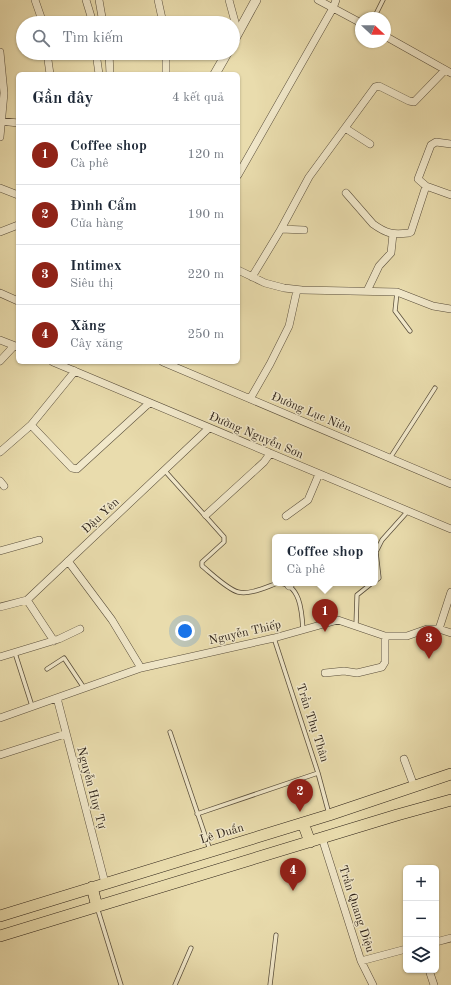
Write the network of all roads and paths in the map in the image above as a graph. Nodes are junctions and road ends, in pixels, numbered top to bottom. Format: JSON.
{"nodes":[{"id":1,"x":35,"y":0,"type":"edge"},
{"id":2,"x":86,"y":0,"type":"edge"},
{"id":3,"x":99,"y":0,"type":"edge"},
{"id":4,"x":158,"y":0,"type":"edge"},
{"id":5,"x":229,"y":0,"type":"edge"},
{"id":6,"x":256,"y":0,"type":"edge"},
{"id":7,"x":318,"y":0,"type":"edge"},
{"id":8,"x":336,"y":0,"type":"edge"},
{"id":9,"x":383,"y":0,"type":"edge"},
{"id":10,"x":333,"y":8,"type":"junction"},
{"id":11,"x":377,"y":12,"type":"edge"},
{"id":12,"x":41,"y":16,"type":"edge"},
{"id":13,"x":91,"y":16,"type":"edge"},
{"id":14,"x":102,"y":16,"type":"edge"},
{"id":15,"x":161,"y":16,"type":"edge"},
{"id":16,"x":233,"y":16,"type":"edge"},
{"id":17,"x":355,"y":20,"type":"edge"},
{"id":18,"x":240,"y":29,"type":"edge"},
{"id":19,"x":391,"y":39,"type":"edge"},
{"id":20,"x":0,"y":52,"type":"edge"},
{"id":21,"x":48,"y":60,"type":"edge"},
{"id":22,"x":97,"y":60,"type":"edge"},
{"id":23,"x":109,"y":60,"type":"edge"},
{"id":24,"x":166,"y":60,"type":"edge"},
{"id":25,"x":223,"y":60,"type":"edge"},
{"id":26,"x":448,"y":71,"type":"edge"},
{"id":27,"x":50,"y":72,"type":"edge"},
{"id":28,"x":99,"y":72,"type":"edge"},
{"id":29,"x":110,"y":72,"type":"edge"},
{"id":30,"x":166,"y":72,"type":"edge"},
{"id":31,"x":216,"y":72,"type":"edge"},
{"id":32,"x":1,"y":121,"type":"edge"},
{"id":33,"x":16,"y":123,"type":"edge"},
{"id":34,"x":345,"y":128,"type":"junction"},
{"id":35,"x":0,"y":137,"type":"edge"},
{"id":36,"x":370,"y":144,"type":"dead end"},
{"id":37,"x":451,"y":144,"type":"edge"},
{"id":38,"x":240,"y":171,"type":"edge"},
{"id":39,"x":426,"y":186,"type":"junction"},
{"id":40,"x":0,"y":188,"type":"edge"},
{"id":41,"x":346,"y":193,"type":"dead end"},
{"id":42,"x":16,"y":194,"type":"edge"},
{"id":43,"x":451,"y":195,"type":"edge"},
{"id":44,"x":16,"y":226,"type":"edge"},
{"id":45,"x":281,"y":230,"type":"junction"},
{"id":46,"x":304,"y":230,"type":"dead end"},
{"id":47,"x":0,"y":232,"type":"edge"},
{"id":48,"x":393,"y":234,"type":"junction"},
{"id":49,"x":240,"y":271,"type":"edge"},
{"id":50,"x":252,"y":277,"type":"junction"},
{"id":51,"x":297,"y":290,"type":"junction"},
{"id":52,"x":367,"y":291,"type":"junction"},
{"id":53,"x":396,"y":292,"type":"junction"},
{"id":54,"x":0,"y":293,"type":"edge"},
{"id":55,"x":16,"y":300,"type":"edge"},
{"id":56,"x":451,"y":309,"type":"edge"},
{"id":57,"x":410,"y":331,"type":"dead end"},
{"id":58,"x":0,"y":340,"type":"edge"},
{"id":59,"x":16,"y":347,"type":"edge"},
{"id":60,"x":0,"y":360,"type":"edge"},
{"id":61,"x":58,"y":364,"type":"edge"},
{"id":62,"x":168,"y":364,"type":"edge"},
{"id":63,"x":75,"y":371,"type":"junction"},
{"id":64,"x":435,"y":388,"type":"dead end"},
{"id":65,"x":250,"y":399,"type":"junction"},
{"id":66,"x":150,"y":403,"type":"junction"},
{"id":67,"x":31,"y":425,"type":"junction"},
{"id":68,"x":210,"y":428,"type":"junction"},
{"id":69,"x":0,"y":452,"type":"edge"},
{"id":70,"x":268,"y":452,"type":"junction"},
{"id":71,"x":390,"y":458,"type":"junction"},
{"id":72,"x":164,"y":471,"type":"junction"},
{"id":73,"x":319,"y":474,"type":"junction"},
{"id":74,"x":451,"y":484,"type":"edge"},
{"id":75,"x":408,"y":511,"type":"junction"},
{"id":76,"x":206,"y":516,"type":"junction"},
{"id":77,"x":286,"y":516,"type":"dead end"},
{"id":78,"x":451,"y":530,"type":"edge"},
{"id":79,"x":39,"y":540,"type":"dead end"},
{"id":80,"x":378,"y":548,"type":"edge"},
{"id":81,"x":0,"y":551,"type":"edge"},
{"id":82,"x":68,"y":561,"type":"junction"},
{"id":83,"x":272,"y":585,"type":"edge"},
{"id":84,"x":291,"y":586,"type":"edge"},
{"id":85,"x":368,"y":586,"type":"edge"},
{"id":86,"x":451,"y":592,"type":"edge"},
{"id":87,"x":27,"y":600,"type":"junction"},
{"id":88,"x":0,"y":607,"type":"edge"},
{"id":89,"x":356,"y":626,"type":"junction"},
{"id":90,"x":80,"y":629,"type":"dead end"},
{"id":91,"x":439,"y":629,"type":"junction"},
{"id":92,"x":303,"y":630,"type":"junction"},
{"id":93,"x":451,"y":633,"type":"edge"},
{"id":94,"x":386,"y":636,"type":"junction"},
{"id":95,"x":274,"y":638,"type":"junction"},
{"id":96,"x":54,"y":641,"type":"junction"},
{"id":97,"x":15,"y":652,"type":"junction"},
{"id":98,"x":0,"y":657,"type":"edge"},
{"id":99,"x":141,"y":668,"type":"junction"},
{"id":100,"x":47,"y":669,"type":"dead end"},
{"id":101,"x":325,"y":673,"type":"dead end"},
{"id":102,"x":84,"y":688,"type":"junction"},
{"id":103,"x":57,"y":698,"type":"junction"},
{"id":104,"x":32,"y":707,"type":"junction"},
{"id":105,"x":0,"y":718,"type":"edge"},
{"id":106,"x":170,"y":732,"type":"dead end"},
{"id":107,"x":65,"y":734,"type":"junction"},
{"id":108,"x":0,"y":755,"type":"edge"},
{"id":109,"x":404,"y":759,"type":"dead end"},
{"id":110,"x":318,"y":773,"type":"junction"},
{"id":111,"x":451,"y":774,"type":"edge"},
{"id":112,"x":414,"y":786,"type":"junction"},
{"id":113,"x":451,"y":800,"type":"edge"},
{"id":114,"x":198,"y":814,"type":"junction"},
{"id":115,"x":329,"y":815,"type":"junction"},
{"id":116,"x":303,"y":823,"type":"junction"},
{"id":117,"x":322,"y":838,"type":"junction"},
{"id":118,"x":310,"y":842,"type":"junction"},
{"id":119,"x":211,"y":851,"type":"junction"},
{"id":120,"x":105,"y":883,"type":"junction"},
{"id":121,"x":92,"y":887,"type":"junction"},
{"id":122,"x":97,"y":907,"type":"junction"},
{"id":123,"x":0,"y":916,"type":"edge"},
{"id":124,"x":276,"y":935,"type":"dead end"},
{"id":125,"x":0,"y":936,"type":"edge"},
{"id":126,"x":451,"y":938,"type":"edge"},
{"id":127,"x":439,"y":941,"type":"edge"},
{"id":128,"x":191,"y":948,"type":"dead end"},
{"id":129,"x":403,"y":950,"type":"edge"},
{"id":130,"x":361,"y":961,"type":"junction"},
{"id":131,"x":430,"y":973,"type":"edge"},
{"id":132,"x":120,"y":985,"type":"edge"},
{"id":133,"x":175,"y":985,"type":"edge"},
{"id":134,"x":270,"y":985,"type":"edge"},
{"id":135,"x":373,"y":985,"type":"edge"},
{"id":136,"x":434,"y":985,"type":"edge"}],
"edges":[{"from":1,"to":12,"type":"street"},
{"from":2,"to":13,"type":"street"},
{"from":3,"to":14,"type":"street"},
{"from":4,"to":15,"type":"street"},
{"from":5,"to":16,"type":"street"},
{"from":6,"to":18,"type":"street"},
{"from":7,"to":10,"type":"street"},
{"from":8,"to":10,"type":"street"},
{"from":9,"to":11,"type":"lane"},
{"from":10,"to":17,"type":"street"},
{"from":10,"to":38,"type":"street"},
{"from":19,"to":26,"type":"street"},
{"from":20,"to":32,"type":"street"},
{"from":21,"to":27,"type":"street"},
{"from":22,"to":28,"type":"street"},
{"from":23,"to":29,"type":"street"},
{"from":24,"to":30,"type":"street"},
{"from":25,"to":31,"type":"street"},
{"from":26,"to":34,"type":"street"},
{"from":32,"to":33,"type":"street"},
{"from":32,"to":35,"type":"street"},
{"from":34,"to":36,"type":"street"},
{"from":34,"to":45,"type":"street"},
{"from":37,"to":39,"type":"street"},
{"from":39,"to":43,"type":"street"},
{"from":39,"to":48,"type":"street"},
{"from":40,"to":42,"type":"street"},
{"from":41,"to":48,"type":"street"},
{"from":44,"to":47,"type":"street"},
{"from":45,"to":46,"type":"street"},
{"from":45,"to":50,"type":"street"},
{"from":48,"to":52,"type":"street"},
{"from":49,"to":50,"type":"street"},
{"from":50,"to":51,"type":"street"},
{"from":51,"to":52,"type":"street"},
{"from":51,"to":65,"type":"street"},
{"from":52,"to":53,"type":"street"},
{"from":53,"to":56,"type":"street"},
{"from":53,"to":57,"type":"lane"},
{"from":54,"to":55,"type":"street"},
{"from":58,"to":59,"type":"street"},
{"from":59,"to":60,"type":"street"},
{"from":61,"to":63,"type":"street","name":"Đường Nguyễn Sơn"},
{"from":62,"to":65,"type":"street","name":"Đường Lục Niên"},
{"from":63,"to":66,"type":"street","name":"Đường Nguyễn Sơn"},
{"from":63,"to":67,"type":"street"},
{"from":64,"to":71,"type":"lane"},
{"from":65,"to":71,"type":"street","name":"Đường Lục Niên"},
{"from":66,"to":67,"type":"street"},
{"from":66,"to":68,"type":"street","name":"Đường Nguyễn Sơn"},
{"from":67,"to":69,"type":"street"},
{"from":68,"to":70,"type":"street","name":"Đường Nguyễn Sơn"},
{"from":68,"to":72,"type":"street","name":"Đậu Yên"},
{"from":70,"to":73,"type":"street","name":"Đường Nguyễn Sơn"},
{"from":70,"to":76,"type":"street"},
{"from":71,"to":74,"type":"street","name":"Đường Lục Niên"},
{"from":72,"to":76,"type":"lane"},
{"from":72,"to":82,"type":"street","name":"Đậu Yên"},
{"from":73,"to":75,"type":"street","name":"Đường Nguyễn Sơn"},
{"from":73,"to":77,"type":"street"},
{"from":75,"to":78,"type":"street","name":"Đường Nguyễn Sơn"},
{"from":75,"to":80,"type":"lane"},
{"from":76,"to":83,"type":"lane"},
{"from":79,"to":81,"type":"street"},
{"from":82,"to":87,"type":"street","name":"Đậu Yên"},
{"from":82,"to":99,"type":"street"},
{"from":84,"to":92,"type":"lane"},
{"from":85,"to":89,"type":"lane"},
{"from":86,"to":91,"type":"street"},
{"from":87,"to":88,"type":"street","name":"Đậu Yên"},
{"from":87,"to":96,"type":"street"},
{"from":89,"to":92,"type":"street","name":"Nguyễn Thiếp"},
{"from":89,"to":94,"type":"street","name":"Nguyễn Thiếp"},
{"from":90,"to":96,"type":"street"},
{"from":91,"to":93,"type":"street","name":"Nguyễn Thiếp"},
{"from":91,"to":94,"type":"street","name":"Nguyễn Thiếp"},
{"from":92,"to":95,"type":"street","name":"Nguyễn Thiếp"},
{"from":94,"to":101,"type":"street"},
{"from":95,"to":99,"type":"street","name":"Nguyễn Thiếp"},
{"from":95,"to":110,"type":"lane","name":"Trần Thụ Thân"},
{"from":96,"to":97,"type":"street"},
{"from":97,"to":98,"type":"street"},
{"from":97,"to":104,"type":"lane"},
{"from":99,"to":102,"type":"street","name":"Nguyễn Thiếp"},
{"from":100,"to":102,"type":"lane"},
{"from":102,"to":103,"type":"street","name":"Nguyễn Thiếp"},
{"from":103,"to":104,"type":"street","name":"Nguyễn Thiếp"},
{"from":103,"to":107,"type":"street","name":"Nguyễn Huy Tự"},
{"from":104,"to":105,"type":"street","name":"Nguyễn Thiếp"},
{"from":106,"to":114,"type":"lane"},
{"from":107,"to":108,"type":"street"},
{"from":107,"to":120,"type":"street","name":"Nguyễn Huy Tự"},
{"from":109,"to":112,"type":"street"},
{"from":110,"to":114,"type":"lane"},
{"from":110,"to":115,"type":"lane","name":"Trần Thụ Thân"},
{"from":111,"to":112,"type":"main road","name":"Lê Duẩn"},
{"from":112,"to":115,"type":"main road","name":"Lê Duẩn"},
{"from":113,"to":117,"type":"main road"},
{"from":114,"to":119,"type":"lane"},
{"from":115,"to":116,"type":"main road","name":"Lê Duẩn"},
{"from":116,"to":118,"type":"main road"},
{"from":116,"to":119,"type":"main road","name":"Lê Duẩn"},
{"from":117,"to":118,"type":"main road"},
{"from":117,"to":130,"type":"street","name":"Trần Quang Diệu"},
{"from":118,"to":122,"type":"main road"},
{"from":119,"to":120,"type":"main road","name":"Lê Duẩn"},
{"from":120,"to":121,"type":"main road","name":"Lê Duẩn"},
{"from":121,"to":122,"type":"main road"},
{"from":121,"to":123,"type":"main road","name":"Lê Duẩn"},
{"from":122,"to":125,"type":"main road"},
{"from":122,"to":132,"type":"lane"},
{"from":124,"to":134,"type":"lane"},
{"from":126,"to":127,"type":"street"},
{"from":128,"to":133,"type":"lane"},
{"from":129,"to":130,"type":"street"},
{"from":130,"to":135,"type":"street","name":"Trần Quang Diệu"},
{"from":131,"to":136,"type":"street"}]}
